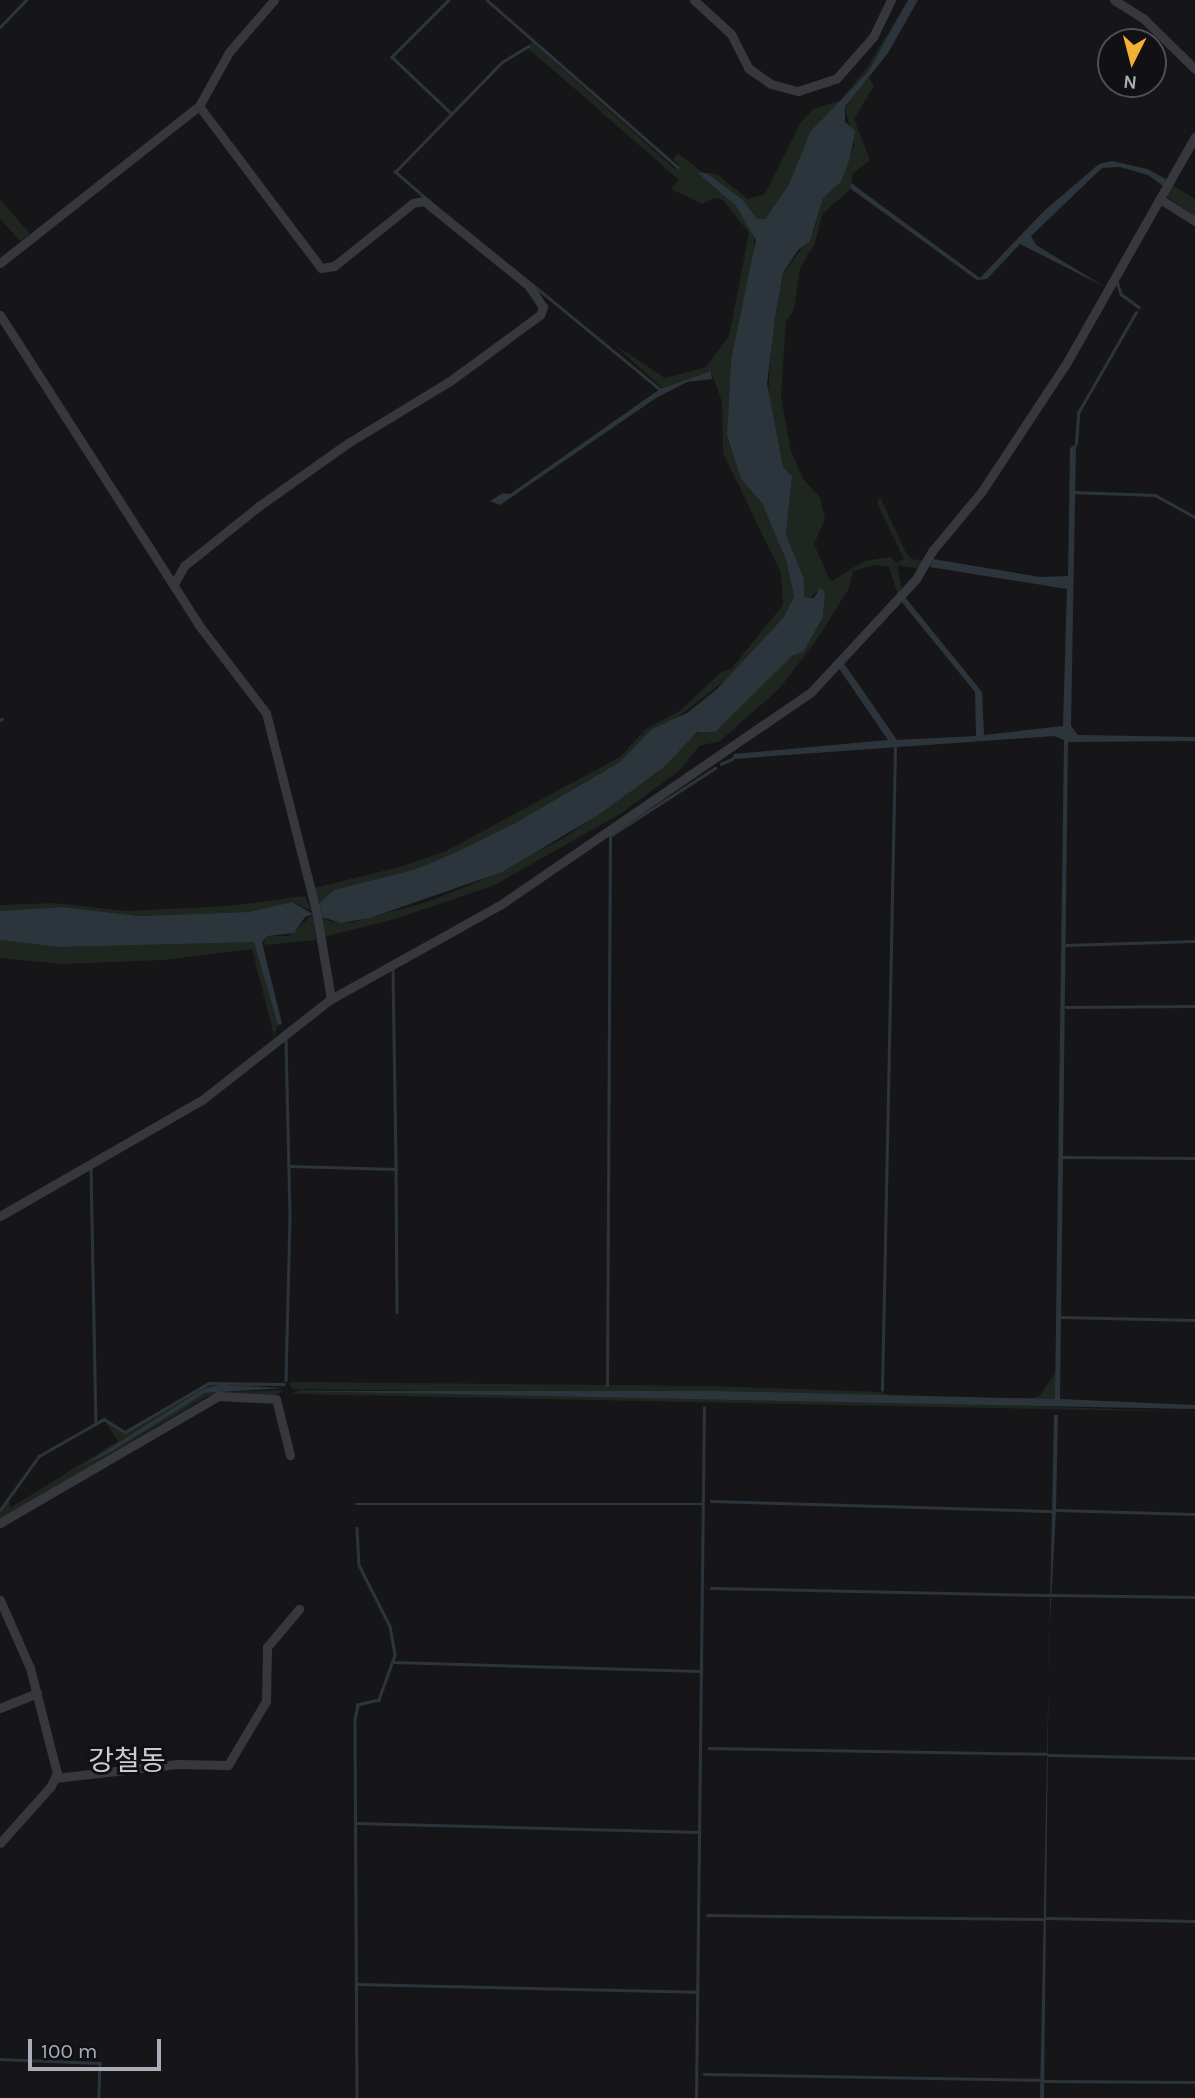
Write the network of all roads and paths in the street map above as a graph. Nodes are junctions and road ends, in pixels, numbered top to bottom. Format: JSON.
{"nodes":[{"id":1,"x":274,"y":0,"type":"edge"},
{"id":2,"x":694,"y":0,"type":"edge"},
{"id":3,"x":891,"y":0,"type":"edge"},
{"id":4,"x":1114,"y":0,"type":"edge"},
{"id":5,"x":1195,"y":69,"type":"edge"},
{"id":6,"x":200,"y":106,"type":"junction"},
{"id":7,"x":1195,"y":137,"type":"edge"},
{"id":8,"x":1160,"y":199,"type":"junction"},
{"id":9,"x":1195,"y":221,"type":"edge"},
{"id":10,"x":0,"y":263,"type":"edge"},
{"id":11,"x":0,"y":315,"type":"edge"},
{"id":12,"x":174,"y":584,"type":"junction"},
{"id":13,"x":331,"y":999,"type":"junction"},
{"id":14,"x":0,"y":1216,"type":"edge"},
{"id":15,"x":290,"y":1455,"type":"dead end"},
{"id":16,"x":0,"y":1523,"type":"edge"},
{"id":17,"x":0,"y":1600,"type":"edge"},
{"id":18,"x":299,"y":1609,"type":"dead end"},
{"id":19,"x":37,"y":1693,"type":"junction"},
{"id":20,"x":0,"y":1708,"type":"edge"},
{"id":21,"x":55,"y":1778,"type":"junction"},
{"id":22,"x":0,"y":1843,"type":"edge"}],
"edges":[{"from":1,"to":6,"type":"street"},
{"from":2,"to":3,"type":"street"},
{"from":4,"to":5,"type":"street"},
{"from":6,"to":10,"type":"street"},
{"from":6,"to":12,"type":"street"},
{"from":7,"to":8,"type":"street"},
{"from":8,"to":9,"type":"street"},
{"from":8,"to":13,"type":"street"},
{"from":11,"to":12,"type":"street"},
{"from":12,"to":13,"type":"street"},
{"from":13,"to":14,"type":"street"},
{"from":15,"to":16,"type":"street"},
{"from":17,"to":19,"type":"street"},
{"from":18,"to":21,"type":"street"},
{"from":19,"to":20,"type":"street"},
{"from":19,"to":21,"type":"street"},
{"from":21,"to":22,"type":"street"}]}
